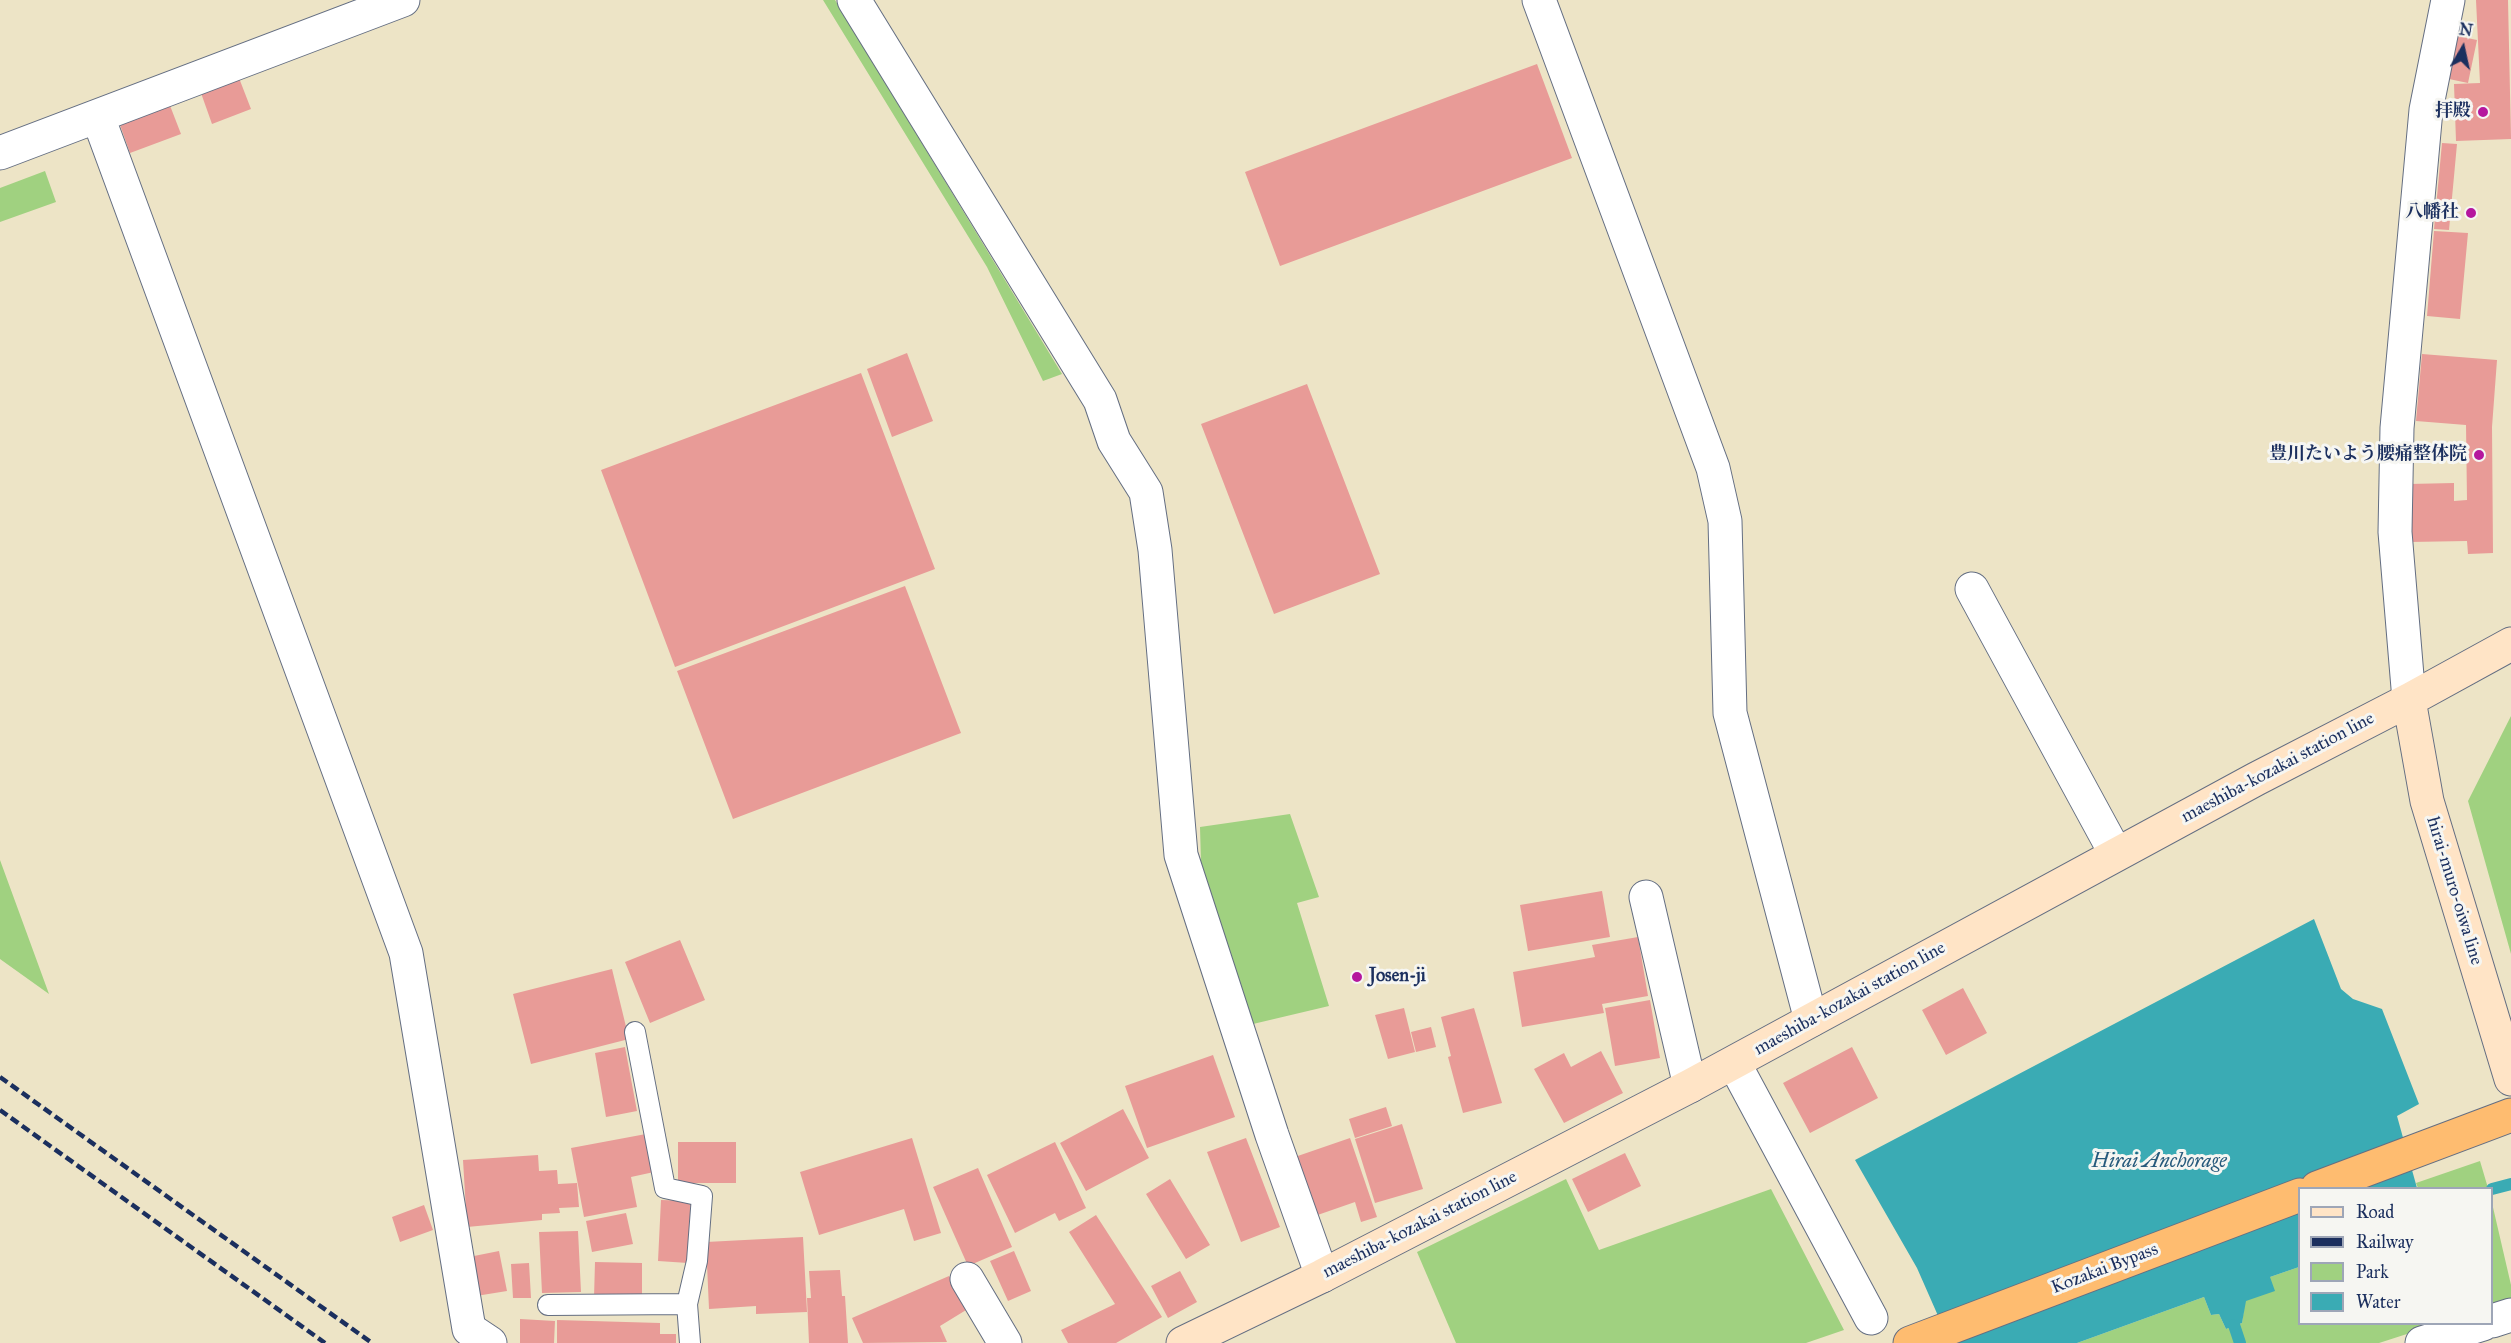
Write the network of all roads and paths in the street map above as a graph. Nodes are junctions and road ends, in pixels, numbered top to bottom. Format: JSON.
{"nodes":[{"id":1,"x":403,"y":0,"type":"edge"},
{"id":2,"x":854,"y":0,"type":"edge"},
{"id":3,"x":1539,"y":0,"type":"edge"},
{"id":4,"x":2448,"y":0,"type":"edge"},
{"id":5,"x":334,"y":12,"type":"edge"},
{"id":6,"x":98,"y":117,"type":"junction"},
{"id":7,"x":0,"y":153,"type":"edge"},
{"id":8,"x":1972,"y":589,"type":"dead end"},
{"id":9,"x":2511,"y":644,"type":"edge"},
{"id":10,"x":2409,"y":700,"type":"junction"},
{"id":11,"x":2116,"y":854,"type":"junction"},
{"id":12,"x":1646,"y":897,"type":"dead end"},
{"id":13,"x":1811,"y":1020,"type":"junction"},
{"id":14,"x":636,"y":1032,"type":"dead end"},
{"id":15,"x":1734,"y":1063,"type":"junction"},
{"id":16,"x":2511,"y":1079,"type":"edge"},
{"id":17,"x":1690,"y":1086,"type":"junction"},
{"id":18,"x":2511,"y":1115,"type":"edge"},
{"id":19,"x":2320,"y":1187,"type":"edge"},
{"id":20,"x":2298,"y":1196,"type":"edge"},
{"id":21,"x":1323,"y":1276,"type":"junction"},
{"id":22,"x":967,"y":1279,"type":"dead end"},
{"id":23,"x":687,"y":1304,"type":"junction"},
{"id":24,"x":548,"y":1305,"type":"dead end"},
{"id":25,"x":2511,"y":1315,"type":"edge"},
{"id":26,"x":1871,"y":1318,"type":"dead end"},
{"id":27,"x":2493,"y":1321,"type":"edge"},
{"id":28,"x":2478,"y":1325,"type":"edge"},
{"id":29,"x":490,"y":1343,"type":"edge"},
{"id":30,"x":690,"y":1343,"type":"edge"},
{"id":31,"x":1005,"y":1343,"type":"edge"},
{"id":32,"x":1183,"y":1343,"type":"edge"},
{"id":33,"x":1910,"y":1343,"type":"edge"},
{"id":34,"x":2421,"y":1343,"type":"edge"}],
"edges":[{"from":1,"to":5,"type":"street"},
{"from":2,"to":21,"type":"street"},
{"from":3,"to":13,"type":"street"},
{"from":4,"to":10,"type":"street"},
{"from":5,"to":6,"type":"street"},
{"from":6,"to":7,"type":"street"},
{"from":6,"to":29,"type":"street"},
{"from":8,"to":11,"type":"street"},
{"from":9,"to":10,"type":"main road","name":"maeshiba-kozakai station line"},
{"from":10,"to":11,"type":"main road","name":"maeshiba-kozakai station line"},
{"from":10,"to":16,"type":"main road","name":"hirai-muro-oiwa line"},
{"from":11,"to":13,"type":"main road","name":"maeshiba-kozakai station line"},
{"from":12,"to":17,"type":"street"},
{"from":13,"to":15,"type":"main road","name":"maeshiba-kozakai station line"},
{"from":14,"to":23,"type":"lane"},
{"from":15,"to":17,"type":"main road","name":"maeshiba-kozakai station line"},
{"from":15,"to":26,"type":"street"},
{"from":17,"to":21,"type":"main road","name":"maeshiba-kozakai station line"},
{"from":18,"to":19,"type":"highway"},
{"from":20,"to":33,"type":"highway","name":"Kozakai Bypass"},
{"from":21,"to":32,"type":"main road","name":"maeshiba-kozakai station line"},
{"from":22,"to":31,"type":"street"},
{"from":23,"to":24,"type":"lane"},
{"from":23,"to":30,"type":"lane"},
{"from":25,"to":27,"type":"street"},
{"from":28,"to":34,"type":"street"}]}
